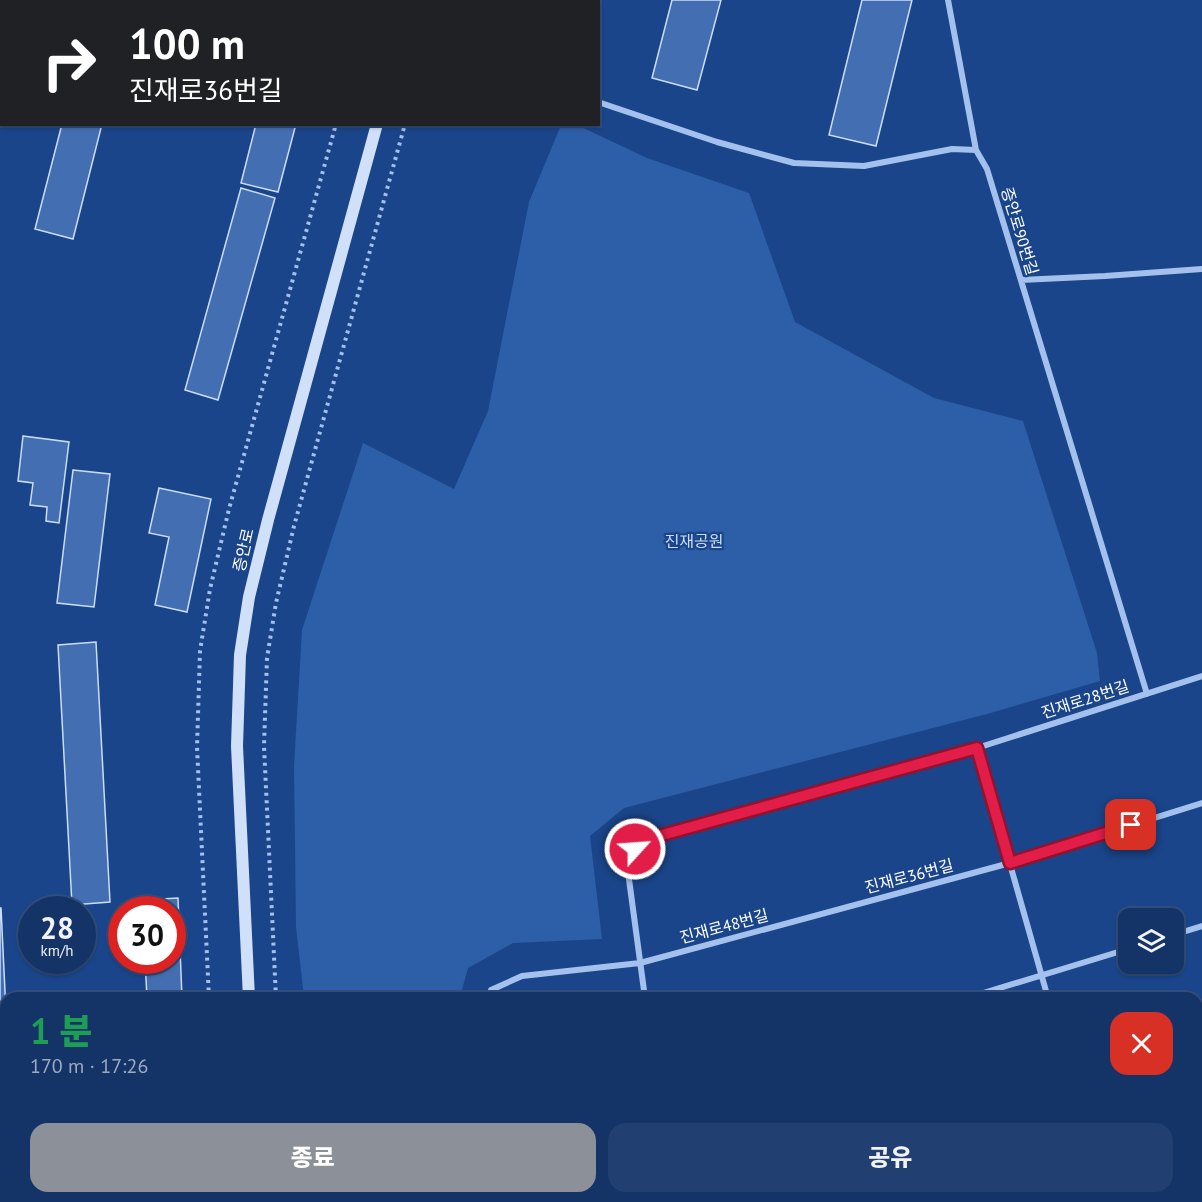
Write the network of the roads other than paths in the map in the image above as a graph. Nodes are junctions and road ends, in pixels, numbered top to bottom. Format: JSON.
{"nodes":[{"id":1,"x":948,"y":0,"type":"edge"},
{"id":2,"x":600,"y":103,"type":"edge"},
{"id":3,"x":376,"y":126,"type":"edge"},
{"id":4,"x":976,"y":150,"type":"junction"},
{"id":5,"x":1201,"y":269,"type":"edge"},
{"id":6,"x":1202,"y":278,"type":"edge"},
{"id":7,"x":1020,"y":280,"type":"junction"},
{"id":8,"x":1202,"y":676,"type":"edge"},
{"id":9,"x":1148,"y":694,"type":"junction"},
{"id":10,"x":977,"y":748,"type":"junction"},
{"id":11,"x":1202,"y":803,"type":"edge"},
{"id":12,"x":1010,"y":863,"type":"junction"},
{"id":13,"x":816,"y":915,"type":"joint"},
{"id":14,"x":1202,"y":926,"type":"edge"},
{"id":15,"x":1184,"y":932,"type":"edge"},
{"id":16,"x":1118,"y":952,"type":"edge"},
{"id":17,"x":640,"y":963,"type":"junction"},
{"id":18,"x":1041,"y":976,"type":"junction"},
{"id":19,"x":249,"y":992,"type":"edge"},
{"id":20,"x":490,"y":992,"type":"edge"},
{"id":21,"x":644,"y":992,"type":"edge"},
{"id":22,"x":987,"y":992,"type":"edge"},
{"id":23,"x":1046,"y":992,"type":"edge"}],
"edges":[{"from":1,"to":4,"type":"street","name":"증안로90번길"},
{"from":2,"to":4,"type":"street"},
{"from":3,"to":19,"type":"street","name":"증안로"},
{"from":4,"to":7,"type":"street","name":"증안로90번길"},
{"from":5,"to":6,"type":"street"},
{"from":5,"to":7,"type":"street"},
{"from":7,"to":9,"type":"street","name":"증안로90번길"},
{"from":8,"to":9,"type":"street","name":"진재로28번길"},
{"from":9,"to":10,"type":"street","name":"진재로28번길"},
{"from":10,"to":12,"type":"street"},
{"from":10,"to":17,"type":"street"},
{"from":11,"to":12,"type":"street","name":"진재로36번길"},
{"from":12,"to":13,"type":"street","name":"진재로36번길"},
{"from":12,"to":18,"type":"street"},
{"from":13,"to":17,"type":"street","name":"진재로48번길"},
{"from":14,"to":15,"type":"street"},
{"from":16,"to":18,"type":"street"},
{"from":17,"to":20,"type":"street","name":"진재로48번길"},
{"from":17,"to":21,"type":"street"},
{"from":18,"to":22,"type":"street"},
{"from":18,"to":23,"type":"street"}]}
